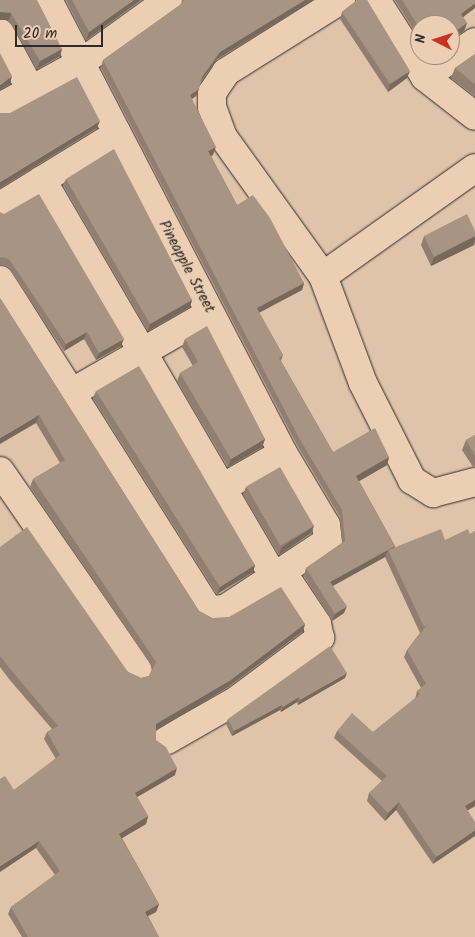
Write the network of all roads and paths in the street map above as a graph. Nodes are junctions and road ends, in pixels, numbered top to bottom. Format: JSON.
{"nodes":[{"id":1,"x":48,"y":0,"type":"edge"},
{"id":2,"x":168,"y":0,"type":"edge"},
{"id":3,"x":340,"y":0,"type":"edge"},
{"id":4,"x":376,"y":0,"type":"edge"},
{"id":5,"x":141,"y":8,"type":"edge"},
{"id":6,"x":0,"y":33,"type":"edge"},
{"id":7,"x":475,"y":42,"type":"edge"},
{"id":8,"x":82,"y":62,"type":"junction"},
{"id":9,"x":425,"y":77,"type":"junction"},
{"id":10,"x":31,"y":90,"type":"junction"},
{"id":11,"x":0,"y":107,"type":"edge"},
{"id":12,"x":475,"y":116,"type":"edge"},
{"id":13,"x":117,"y":134,"type":"junction"},
{"id":14,"x":475,"y":168,"type":"edge"},
{"id":15,"x":42,"y":180,"type":"junction"},
{"id":16,"x":0,"y":206,"type":"edge"},
{"id":17,"x":323,"y":276,"type":"junction"},
{"id":18,"x":0,"y":280,"type":"edge"},
{"id":19,"x":210,"y":313,"type":"junction"},
{"id":20,"x":142,"y":352,"type":"junction"},
{"id":21,"x":71,"y":393,"type":"junction"},
{"id":22,"x":283,"y":453,"type":"junction"},
{"id":23,"x":475,"y":482,"type":"edge"},
{"id":24,"x":3,"y":483,"type":"edge"},
{"id":25,"x":222,"y":488,"type":"junction"},
{"id":26,"x":279,"y":576,"type":"junction"},
{"id":27,"x":138,"y":670,"type":"dead end"},
{"id":28,"x":167,"y":740,"type":"dead end"}],
"edges":[{"from":1,"to":8,"type":"street","name":"Pineapple Street"},
{"from":2,"to":5,"type":"street"},
{"from":3,"to":17,"type":"street"},
{"from":4,"to":9,"type":"street"},
{"from":5,"to":8,"type":"street"},
{"from":6,"to":10,"type":"street"},
{"from":7,"to":9,"type":"street"},
{"from":8,"to":10,"type":"street"},
{"from":8,"to":13,"type":"street","name":"Pineapple Street"},
{"from":9,"to":12,"type":"street"},
{"from":10,"to":11,"type":"street"},
{"from":13,"to":15,"type":"street"},
{"from":13,"to":19,"type":"street","name":"Pineapple Street"},
{"from":14,"to":17,"type":"street"},
{"from":15,"to":16,"type":"street"},
{"from":15,"to":20,"type":"street"},
{"from":17,"to":23,"type":"street"},
{"from":18,"to":21,"type":"street"},
{"from":19,"to":20,"type":"street"},
{"from":19,"to":22,"type":"street","name":"Pineapple Street"},
{"from":20,"to":21,"type":"street"},
{"from":20,"to":25,"type":"street"},
{"from":21,"to":26,"type":"street"},
{"from":22,"to":25,"type":"street"},
{"from":22,"to":26,"type":"street","name":"Pineapple Street"},
{"from":24,"to":27,"type":"street"},
{"from":25,"to":26,"type":"street"},
{"from":26,"to":28,"type":"street"}]}
